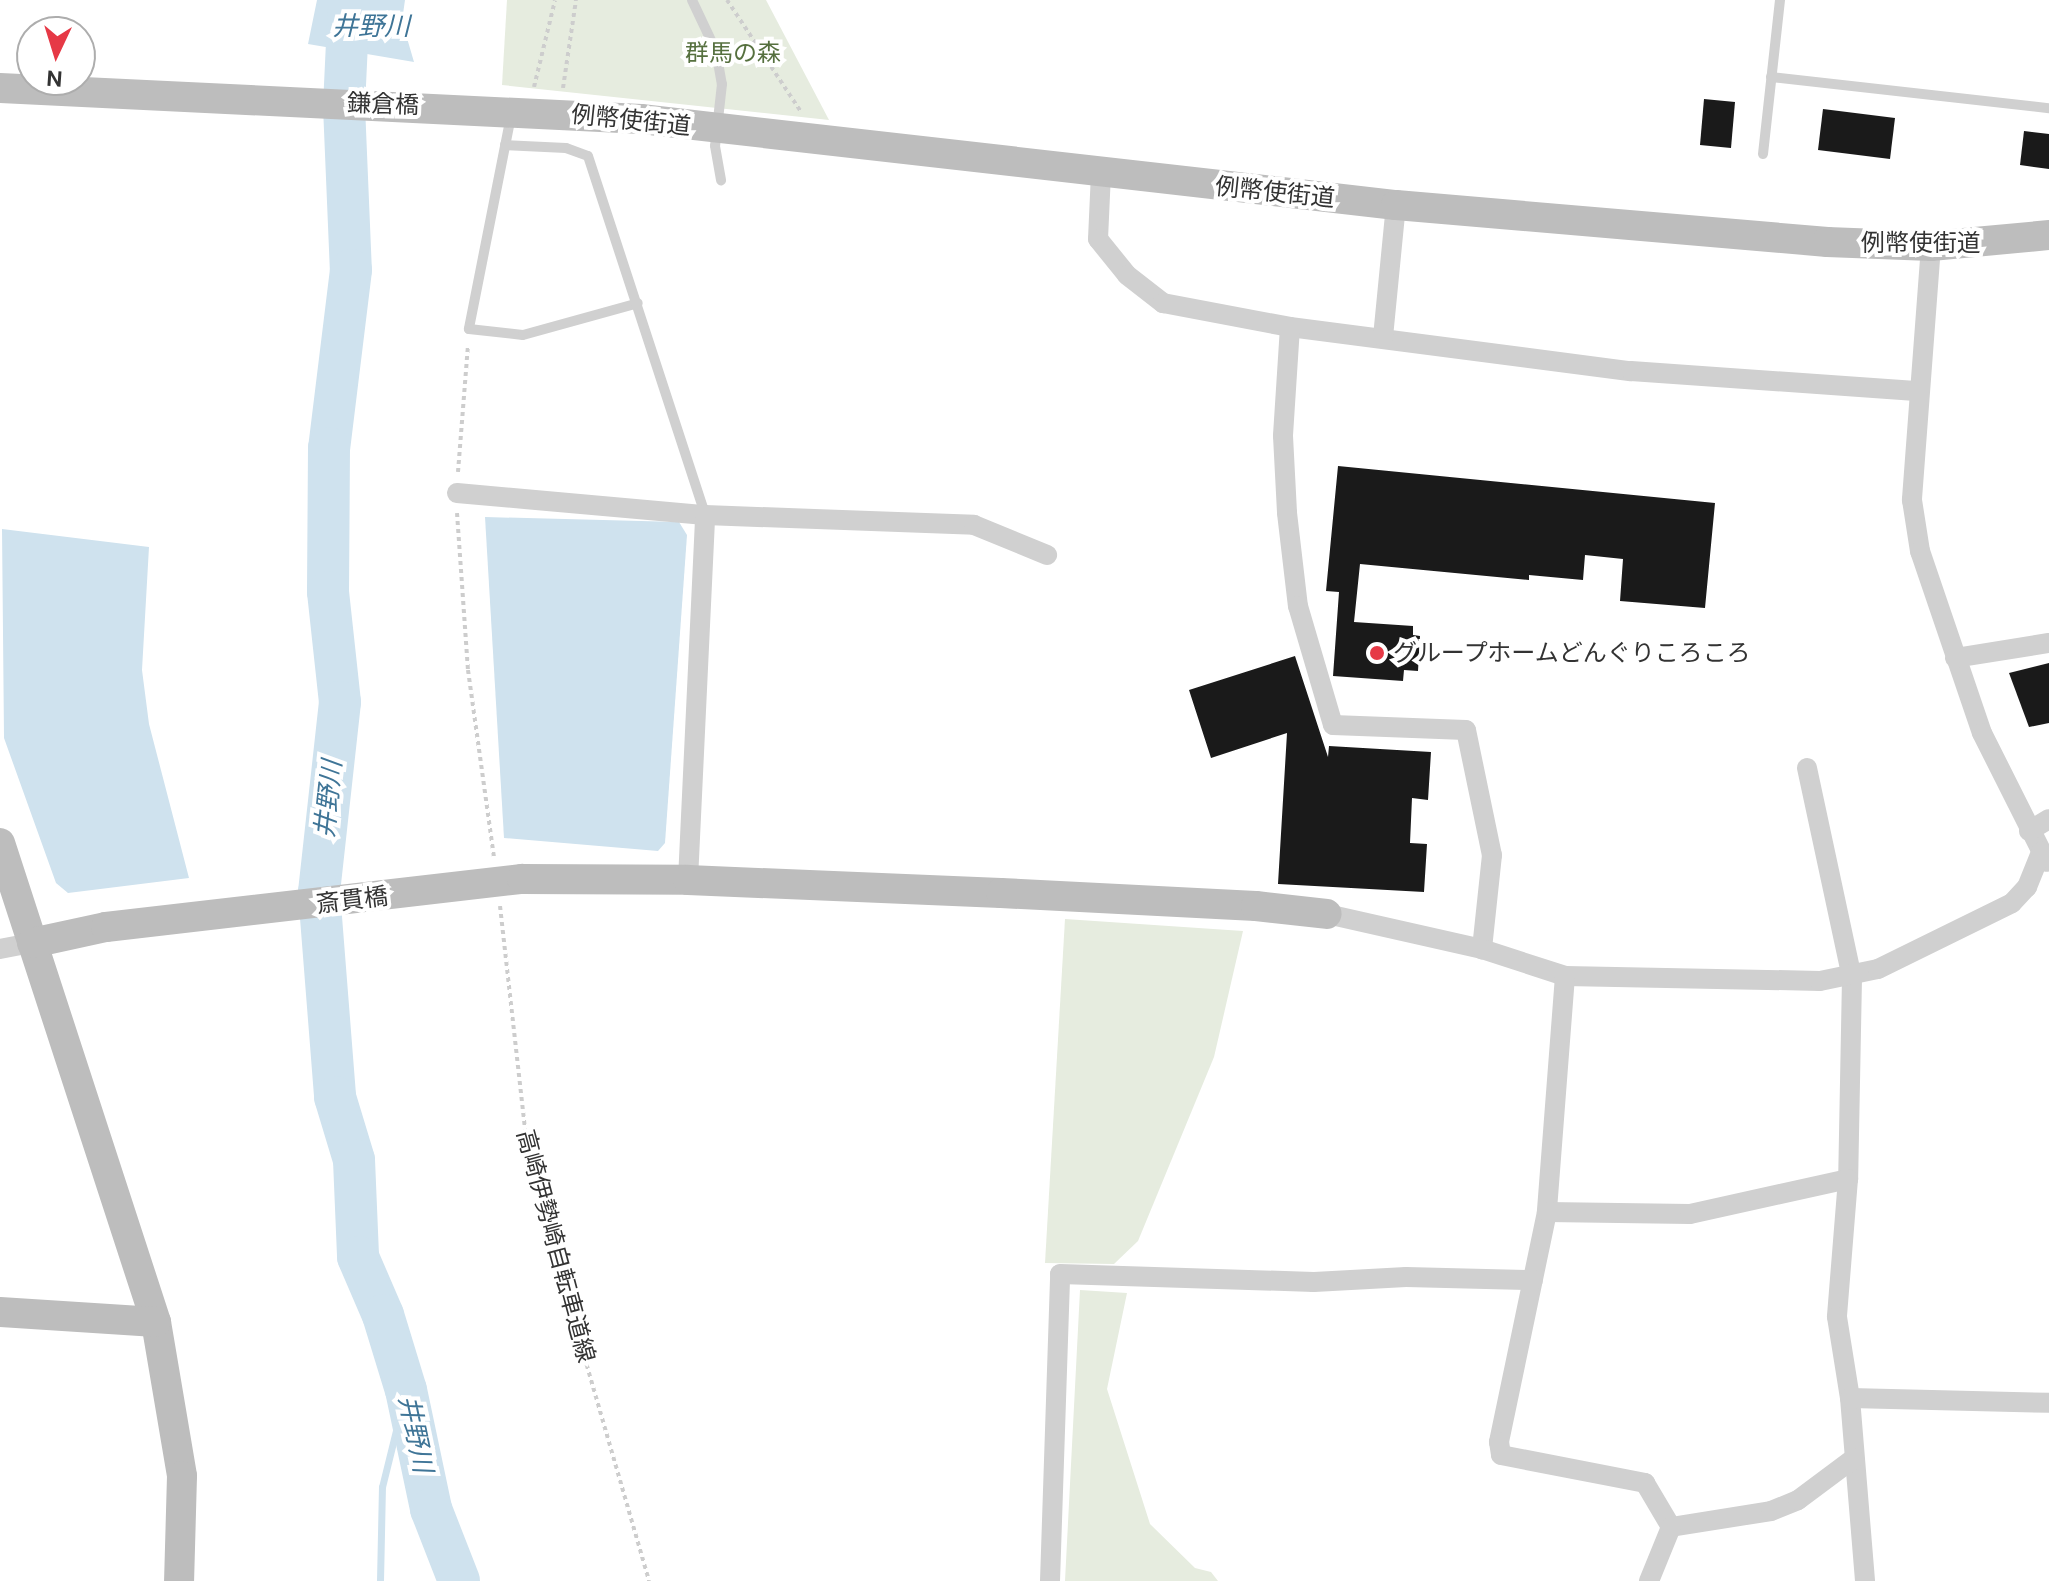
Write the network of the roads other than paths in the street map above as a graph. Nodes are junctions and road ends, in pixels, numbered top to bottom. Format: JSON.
{"nodes":[{"id":1,"x":692,"y":0,"type":"edge"},
{"id":2,"x":1780,"y":0,"type":"edge"},
{"id":3,"x":1771,"y":77,"type":"junction"},
{"id":4,"x":0,"y":88,"type":"edge"},
{"id":5,"x":2049,"y":108,"type":"edge"},
{"id":6,"x":514,"y":110,"type":"junction"},
{"id":7,"x":717,"y":130,"type":"junction"},
{"id":8,"x":505,"y":145,"type":"junction"},
{"id":9,"x":1763,"y":154,"type":"dead end"},
{"id":10,"x":1101,"y":173,"type":"junction"},
{"id":11,"x":721,"y":180,"type":"dead end"},
{"id":12,"x":1396,"y":205,"type":"junction"},
{"id":13,"x":2049,"y":235,"type":"edge"},
{"id":14,"x":1931,"y":246,"type":"junction"},
{"id":15,"x":638,"y":303,"type":"junction"},
{"id":16,"x":1290,"y":327,"type":"junction"},
{"id":17,"x":1383,"y":337,"type":"junction"},
{"id":18,"x":1919,"y":391,"type":"junction"},
{"id":19,"x":457,"y":500,"type":"road end"},
{"id":20,"x":705,"y":515,"type":"junction"},
{"id":21,"x":1047,"y":555,"type":"dead end"},
{"id":22,"x":2049,"y":643,"type":"edge"},
{"id":23,"x":1955,"y":658,"type":"junction"},
{"id":24,"x":1807,"y":768,"type":"dead end"},
{"id":25,"x":2049,"y":819,"type":"edge"},
{"id":26,"x":2029,"y":831,"type":"junction"},
{"id":27,"x":0,"y":843,"type":"edge"},
{"id":28,"x":2045,"y":859,"type":"edge"},
{"id":29,"x":688,"y":880,"type":"junction"},
{"id":30,"x":1327,"y":914,"type":"joint"},
{"id":31,"x":32,"y":943,"type":"junction"},
{"id":32,"x":0,"y":949,"type":"edge"},
{"id":33,"x":1482,"y":949,"type":"junction"},
{"id":34,"x":1565,"y":976,"type":"junction"},
{"id":35,"x":1852,"y":978,"type":"junction"},
{"id":36,"x":1848,"y":1179,"type":"junction"},
{"id":37,"x":1547,"y":1212,"type":"junction"},
{"id":38,"x":1533,"y":1280,"type":"junction"},
{"id":39,"x":0,"y":1312,"type":"edge"},
{"id":40,"x":156,"y":1322,"type":"junction"},
{"id":41,"x":1850,"y":1398,"type":"junction"},
{"id":42,"x":2049,"y":1403,"type":"edge"},
{"id":43,"x":1853,"y":1459,"type":"junction"},
{"id":44,"x":1671,"y":1527,"type":"junction"},
{"id":45,"x":179,"y":1581,"type":"edge"},
{"id":46,"x":1050,"y":1581,"type":"edge"},
{"id":47,"x":1649,"y":1581,"type":"edge"},
{"id":48,"x":1865,"y":1581,"type":"edge"}],
"edges":[{"from":1,"to":7,"type":"lane"},
{"from":2,"to":3,"type":"lane"},
{"from":3,"to":5,"type":"lane"},
{"from":3,"to":9,"type":"lane"},
{"from":4,"to":6,"type":"street","name":"鎌倉橋"},
{"from":6,"to":7,"type":"street","name":"例幣使街道"},
{"from":6,"to":8,"type":"lane"},
{"from":7,"to":10,"type":"street","name":"例幣使街道"},
{"from":7,"to":11,"type":"lane"},
{"from":8,"to":15,"type":"lane"},
{"from":8,"to":15,"type":"lane"},
{"from":10,"to":12,"type":"street","name":"例幣使街道"},
{"from":10,"to":16,"type":"street"},
{"from":12,"to":14,"type":"street","name":"例幣使街道"},
{"from":12,"to":17,"type":"street"},
{"from":13,"to":14,"type":"street","name":"例幣使街道"},
{"from":14,"to":18,"type":"street"},
{"from":15,"to":20,"type":"lane"},
{"from":16,"to":17,"type":"street"},
{"from":16,"to":33,"type":"street"},
{"from":17,"to":18,"type":"street"},
{"from":18,"to":23,"type":"street"},
{"from":19,"to":20,"type":"street"},
{"from":20,"to":21,"type":"street"},
{"from":20,"to":29,"type":"street"},
{"from":22,"to":23,"type":"street"},
{"from":23,"to":26,"type":"street"},
{"from":24,"to":35,"type":"street"},
{"from":25,"to":26,"type":"street"},
{"from":26,"to":28,"type":"street"},
{"from":27,"to":31,"type":"street"},
{"from":28,"to":35,"type":"street"},
{"from":29,"to":30,"type":"street","name":"斎貫橋"},
{"from":29,"to":31,"type":"street","name":"斎貫橋"},
{"from":30,"to":33,"type":"street"},
{"from":31,"to":32,"type":"street"},
{"from":31,"to":40,"type":"street"},
{"from":33,"to":34,"type":"street"},
{"from":34,"to":35,"type":"street"},
{"from":34,"to":37,"type":"street"},
{"from":35,"to":36,"type":"street"},
{"from":36,"to":37,"type":"street"},
{"from":36,"to":41,"type":"street"},
{"from":37,"to":38,"type":"street"},
{"from":38,"to":44,"type":"street"},
{"from":38,"to":46,"type":"street"},
{"from":39,"to":40,"type":"street"},
{"from":40,"to":45,"type":"street"},
{"from":41,"to":42,"type":"street"},
{"from":41,"to":43,"type":"street"},
{"from":43,"to":44,"type":"street"},
{"from":43,"to":48,"type":"street"},
{"from":44,"to":47,"type":"street"}]}
